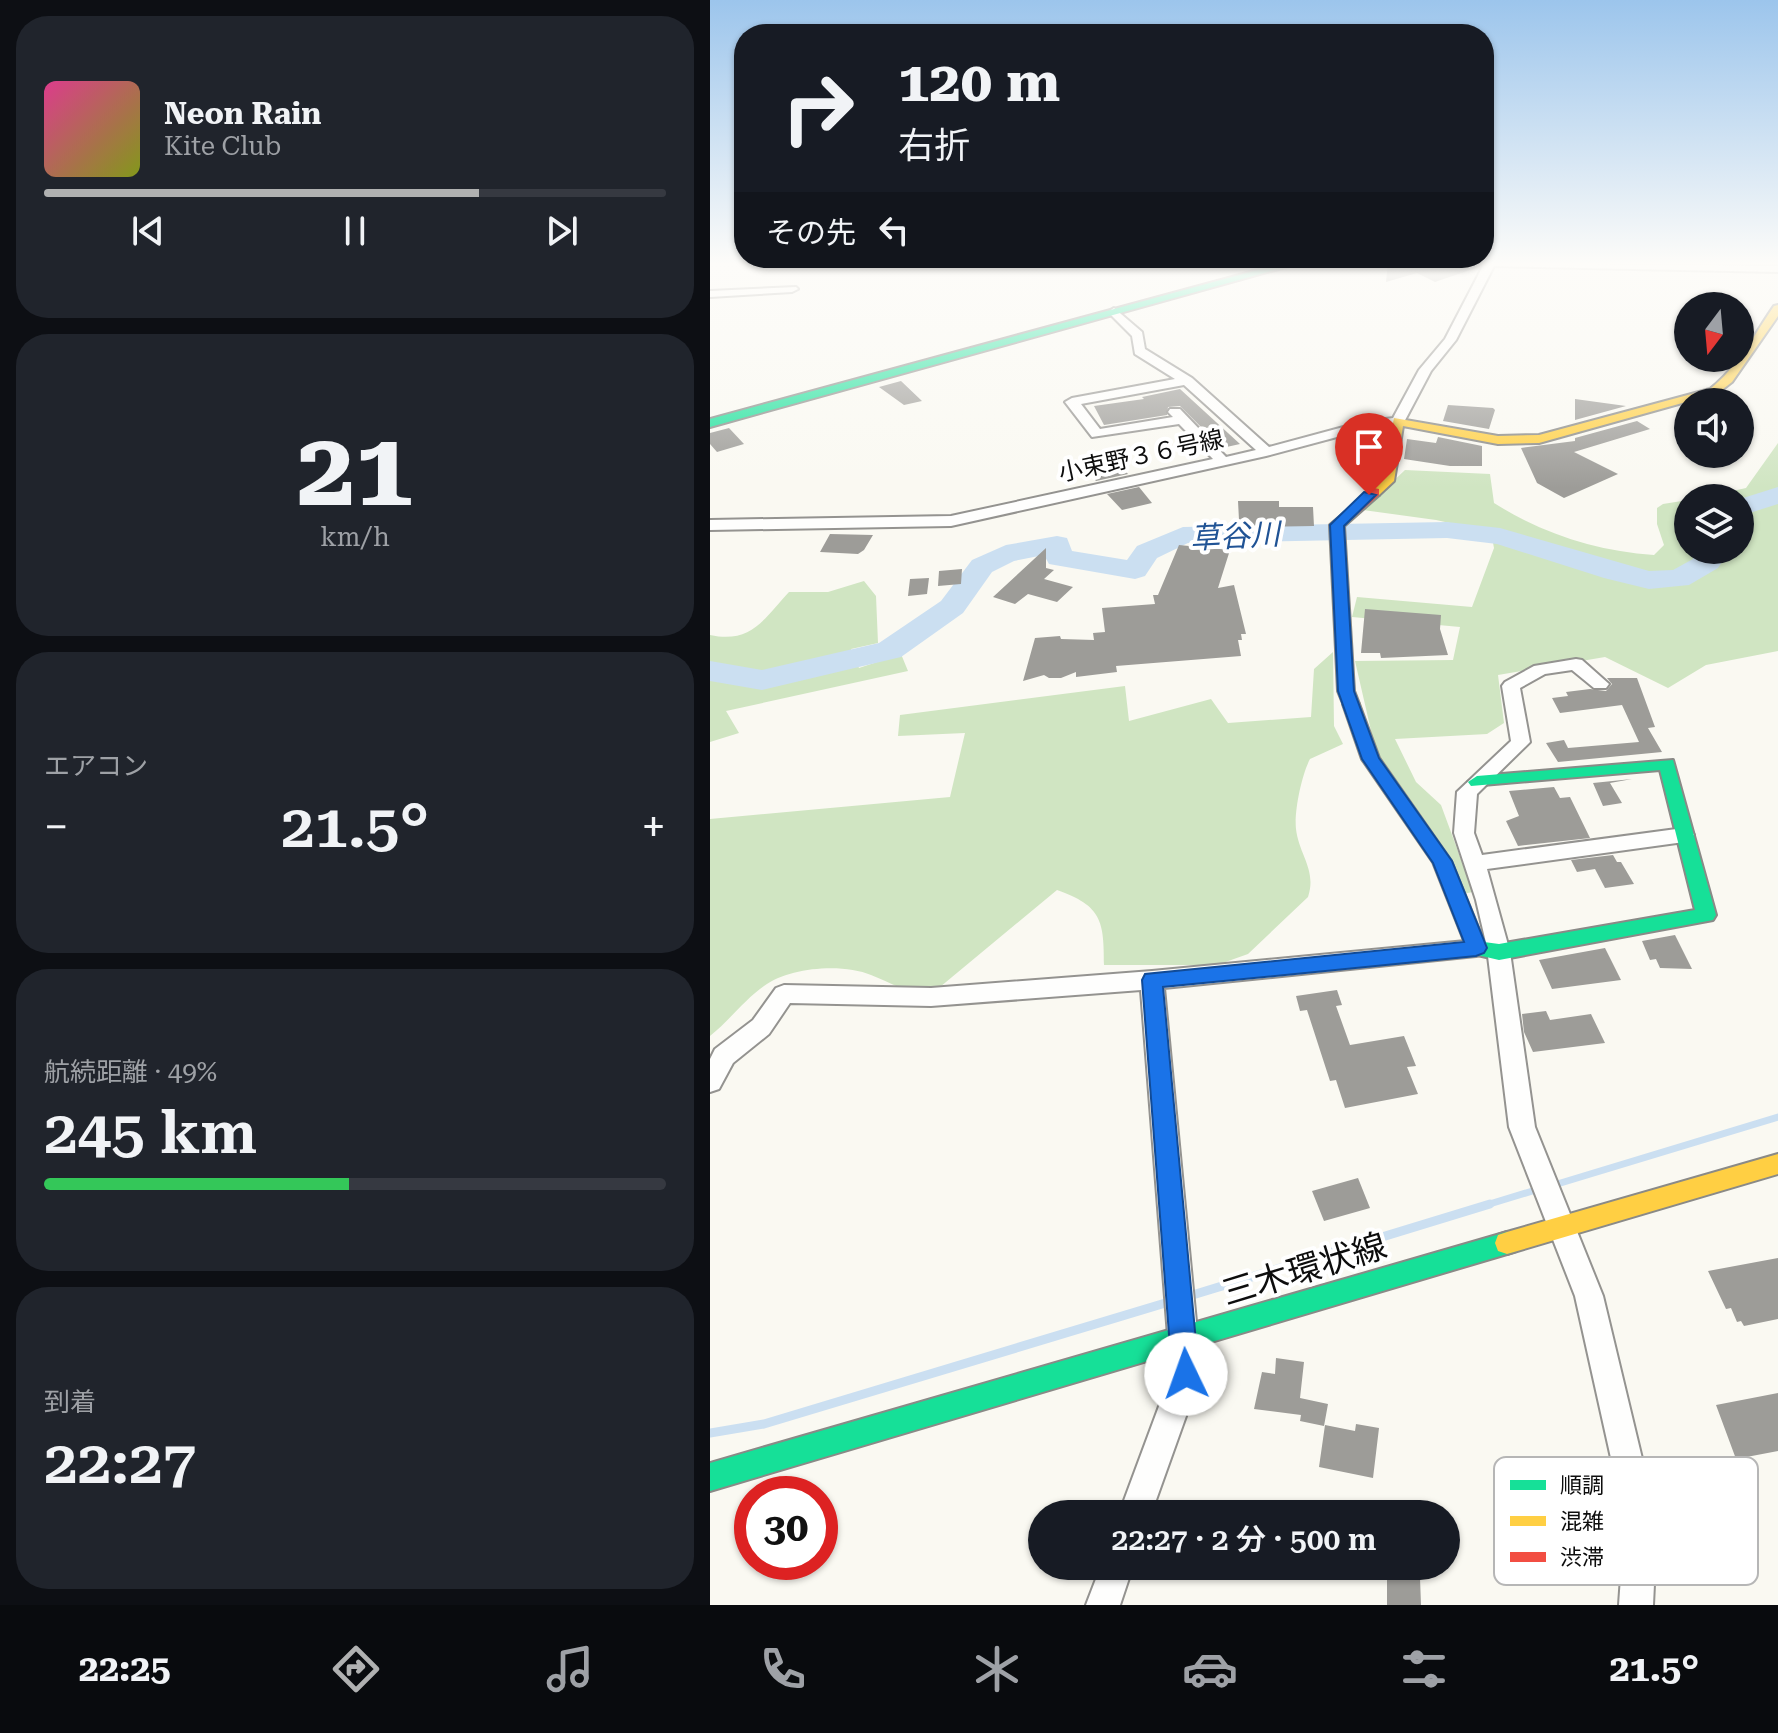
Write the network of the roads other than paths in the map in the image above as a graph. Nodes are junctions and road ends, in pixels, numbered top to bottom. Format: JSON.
{"nodes":[{"id":1,"x":984,"y":338,"type":"edge"},
{"id":2,"x":1020,"y":338,"type":"edge"},
{"id":3,"x":1138,"y":338,"type":"edge"},
{"id":4,"x":1451,"y":338,"type":"edge"},
{"id":5,"x":1757,"y":338,"type":"edge"},
{"id":6,"x":1187,"y":381,"type":"junction"},
{"id":7,"x":710,"y":412,"type":"edge"},
{"id":8,"x":1398,"y":421,"type":"junction"},
{"id":9,"x":710,"y":423,"type":"edge"},
{"id":10,"x":1266,"y":452,"type":"junction"},
{"id":11,"x":1222,"y":461,"type":"junction"},
{"id":12,"x":710,"y":525,"type":"edge"},
{"id":13,"x":1600,"y":684,"type":"dead end"},
{"id":14,"x":1477,"y":782,"type":"junction"},
{"id":15,"x":1684,"y":835,"type":"junction"},
{"id":16,"x":1474,"y":863,"type":"junction"},
{"id":17,"x":1488,"y":950,"type":"junction"},
{"id":18,"x":1152,"y":980,"type":"junction"},
{"id":19,"x":710,"y":1082,"type":"edge"},
{"id":20,"x":1778,"y":1164,"type":"edge"},
{"id":21,"x":1563,"y":1226,"type":"junction"},
{"id":22,"x":1184,"y":1338,"type":"junction"},
{"id":23,"x":1626,"y":1457,"type":"edge"},
{"id":24,"x":710,"y":1477,"type":"edge"},
{"id":25,"x":1140,"y":1500,"type":"edge"},
{"id":26,"x":1112,"y":1580,"type":"edge"},
{"id":27,"x":1637,"y":1585,"type":"edge"},
{"id":28,"x":1103,"y":1605,"type":"edge"},
{"id":29,"x":1636,"y":1605,"type":"edge"}],
"edges":[{"from":1,"to":7,"type":"main road"},
{"from":2,"to":9,"type":"main road"},
{"from":3,"to":6,"type":"street"},
{"from":4,"to":8,"type":"street"},
{"from":5,"to":8,"type":"main road"},
{"from":6,"to":10,"type":"street"},
{"from":6,"to":11,"type":"street"},
{"from":8,"to":10,"type":"street","name":"小束野３６号線"},
{"from":8,"to":17,"type":"main road"},
{"from":10,"to":11,"type":"street","name":"小束野３６号線"},
{"from":11,"to":12,"type":"street","name":"小束野３６号線"},
{"from":13,"to":14,"type":"street"},
{"from":14,"to":15,"type":"main road"},
{"from":14,"to":16,"type":"street"},
{"from":15,"to":16,"type":"street"},
{"from":15,"to":17,"type":"main road"},
{"from":16,"to":17,"type":"street"},
{"from":17,"to":18,"type":"street"},
{"from":17,"to":21,"type":"street"},
{"from":18,"to":19,"type":"street"},
{"from":18,"to":22,"type":"street"},
{"from":20,"to":21,"type":"main road","name":"三木環状線"},
{"from":21,"to":22,"type":"main road","name":"三木環状線"},
{"from":21,"to":23,"type":"street"},
{"from":22,"to":24,"type":"main road","name":"三木環状線"},
{"from":22,"to":25,"type":"street"},
{"from":26,"to":28,"type":"street"},
{"from":27,"to":29,"type":"street"}]}
